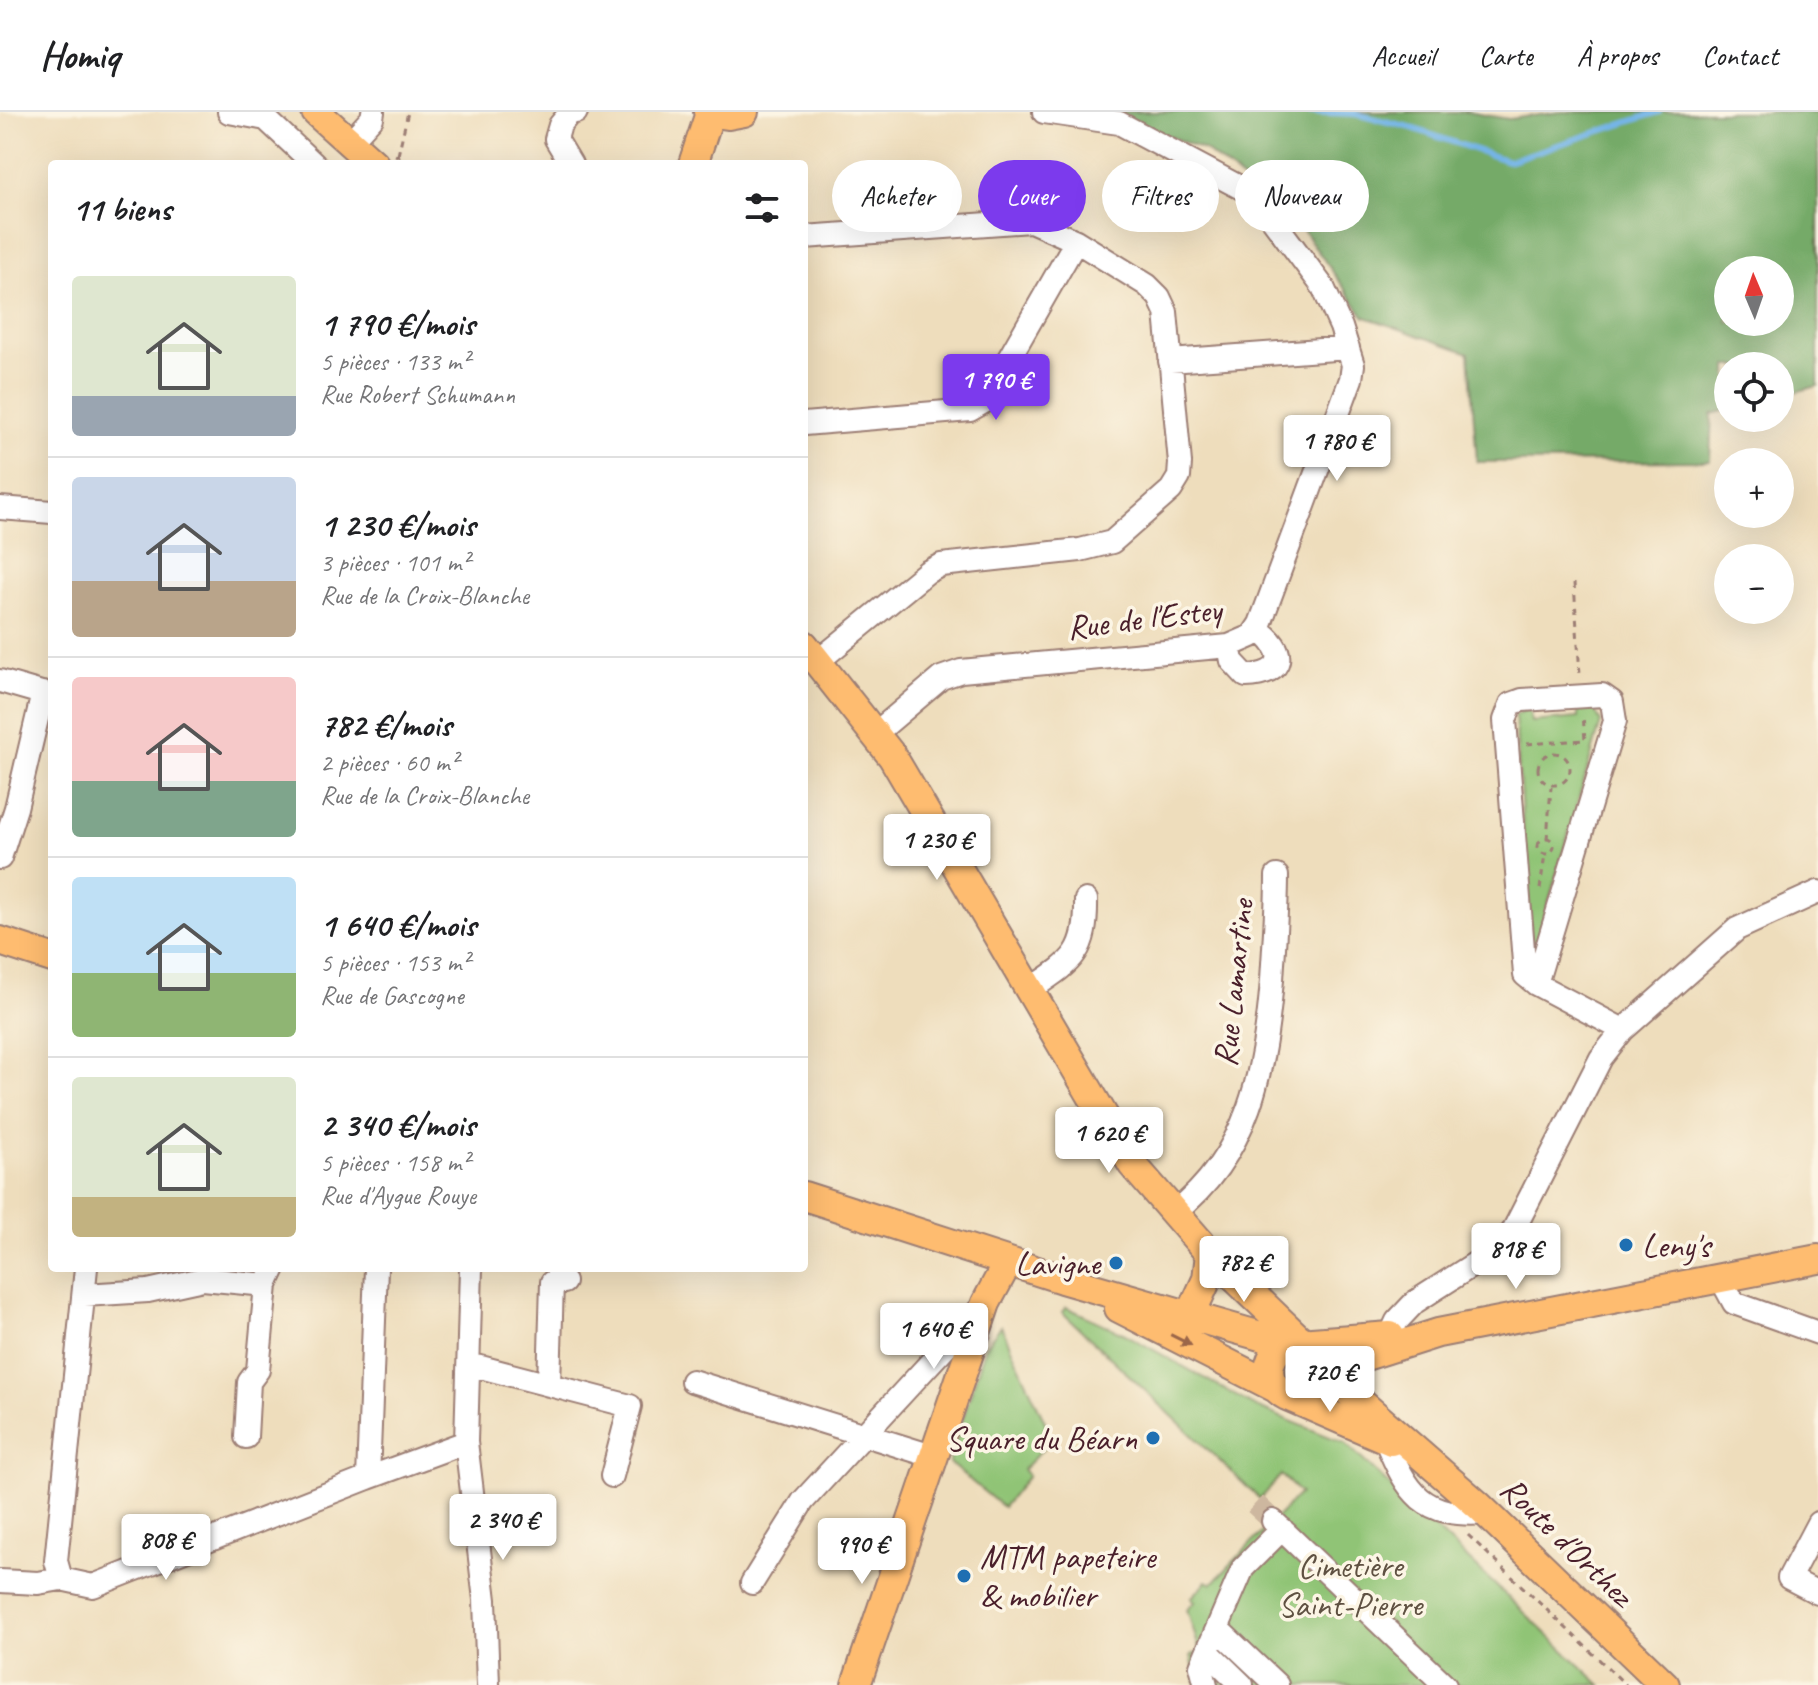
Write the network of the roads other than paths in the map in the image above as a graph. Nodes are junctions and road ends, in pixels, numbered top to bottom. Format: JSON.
{"nodes":[{"id":1,"x":229,"y":112,"type":"edge"},
{"id":2,"x":316,"y":112,"type":"edge"},
{"id":3,"x":576,"y":112,"type":"edge"},
{"id":4,"x":709,"y":112,"type":"edge"},
{"id":5,"x":744,"y":112,"type":"edge"},
{"id":6,"x":1044,"y":112,"type":"edge"},
{"id":7,"x":375,"y":114,"type":"edge"},
{"id":8,"x":263,"y":115,"type":"edge"},
{"id":9,"x":350,"y":142,"type":"junction"},
{"id":10,"x":310,"y":160,"type":"edge"},
{"id":11,"x":386,"y":160,"type":"edge"},
{"id":12,"x":569,"y":160,"type":"edge"},
{"id":13,"x":698,"y":160,"type":"edge"},
{"id":14,"x":808,"y":237,"type":"edge"},
{"id":15,"x":1076,"y":241,"type":"junction"},
{"id":16,"x":1348,"y":348,"type":"junction"},
{"id":17,"x":1170,"y":361,"type":"junction"},
{"id":18,"x":808,"y":424,"type":"edge"},
{"id":19,"x":0,"y":508,"type":"edge"},
{"id":20,"x":48,"y":512,"type":"edge"},
{"id":21,"x":1257,"y":629,"type":"junction"},
{"id":22,"x":1229,"y":646,"type":"junction"},
{"id":23,"x":811,"y":654,"type":"edge"},
{"id":24,"x":0,"y":681,"type":"edge"},
{"id":25,"x":48,"y":695,"type":"edge"},
{"id":26,"x":876,"y":733,"type":"junction"},
{"id":27,"x":0,"y":858,"type":"edge"},
{"id":28,"x":1277,"y":876,"type":"dead end"},
{"id":29,"x":1818,"y":892,"type":"edge"},
{"id":30,"x":1086,"y":900,"type":"dead end"},
{"id":31,"x":0,"y":941,"type":"edge"},
{"id":32,"x":48,"y":957,"type":"edge"},
{"id":33,"x":1536,"y":984,"type":"junction"},
{"id":34,"x":1031,"y":989,"type":"junction"},
{"id":35,"x":1623,"y":1030,"type":"junction"},
{"id":36,"x":808,"y":1197,"type":"edge"},
{"id":37,"x":1174,"y":1213,"type":"junction"},
{"id":38,"x":1210,"y":1254,"type":"junction"},
{"id":39,"x":1818,"y":1259,"type":"edge"},
{"id":40,"x":1008,"y":1262,"type":"junction"},
{"id":41,"x":86,"y":1272,"type":"edge"},
{"id":42,"x":271,"y":1272,"type":"edge"},
{"id":43,"x":376,"y":1272,"type":"edge"},
{"id":44,"x":471,"y":1272,"type":"edge"},
{"id":45,"x":1062,"y":1279,"type":"junction"},
{"id":46,"x":1721,"y":1279,"type":"junction"},
{"id":47,"x":564,"y":1282,"type":"dead end"},
{"id":48,"x":84,"y":1295,"type":"junction"},
{"id":49,"x":986,"y":1303,"type":"junction"},
{"id":50,"x":1190,"y":1316,"type":"junction"},
{"id":51,"x":1250,"y":1333,"type":"junction"},
{"id":52,"x":1438,"y":1333,"type":"junction"},
{"id":53,"x":1818,"y":1333,"type":"edge"},
{"id":54,"x":1390,"y":1336,"type":"junction"},
{"id":55,"x":1299,"y":1341,"type":"junction"},
{"id":56,"x":469,"y":1364,"type":"junction"},
{"id":57,"x":1328,"y":1371,"type":"junction"},
{"id":58,"x":692,"y":1381,"type":"dead end"},
{"id":59,"x":549,"y":1385,"type":"junction"},
{"id":60,"x":1280,"y":1385,"type":"junction"},
{"id":61,"x":865,"y":1435,"type":"junction"},
{"id":62,"x":246,"y":1437,"type":"dead end"},
{"id":63,"x":1385,"y":1439,"type":"junction"},
{"id":64,"x":466,"y":1442,"type":"junction"},
{"id":65,"x":1415,"y":1453,"type":"junction"},
{"id":66,"x":932,"y":1456,"type":"junction"},
{"id":67,"x":612,"y":1476,"type":"dead end"},
{"id":68,"x":368,"y":1478,"type":"junction"},
{"id":69,"x":1487,"y":1513,"type":"junction"},
{"id":70,"x":1818,"y":1523,"type":"edge"},
{"id":71,"x":61,"y":1579,"type":"junction"},
{"id":72,"x":0,"y":1581,"type":"edge"},
{"id":73,"x":752,"y":1583,"type":"dead end"},
{"id":74,"x":1818,"y":1593,"type":"edge"},
{"id":75,"x":1219,"y":1630,"type":"junction"},
{"id":76,"x":1210,"y":1654,"type":"junction"},
{"id":77,"x":488,"y":1685,"type":"edge"},
{"id":78,"x":856,"y":1685,"type":"edge"},
{"id":79,"x":1206,"y":1685,"type":"edge"},
{"id":80,"x":1242,"y":1685,"type":"edge"},
{"id":81,"x":1277,"y":1685,"type":"edge"},
{"id":82,"x":1445,"y":1685,"type":"edge"},
{"id":83,"x":1665,"y":1685,"type":"edge"}],
"edges":[{"from":1,"to":8,"type":"street"},
{"from":2,"to":9,"type":"main road"},
{"from":3,"to":12,"type":"street"},
{"from":4,"to":5,"type":"main road"},
{"from":4,"to":13,"type":"main road"},
{"from":6,"to":16,"type":"street","name":"Rue de l'Estey"},
{"from":7,"to":9,"type":"street"},
{"from":8,"to":10,"type":"street"},
{"from":9,"to":11,"type":"main road"},
{"from":14,"to":15,"type":"street"},
{"from":15,"to":17,"type":"street"},
{"from":15,"to":18,"type":"street"},
{"from":16,"to":17,"type":"street"},
{"from":16,"to":21,"type":"street","name":"Rue de l'Estey"},
{"from":17,"to":23,"type":"street"},
{"from":19,"to":20,"type":"street"},
{"from":21,"to":22,"type":"street","name":"Rue de l'Estey"},
{"from":21,"to":22,"type":"street"},
{"from":22,"to":26,"type":"street","name":"Rue de l'Estey"},
{"from":23,"to":26,"type":"main road"},
{"from":24,"to":25,"type":"street"},
{"from":25,"to":27,"type":"street"},
{"from":26,"to":34,"type":"main road"},
{"from":28,"to":37,"type":"street","name":"Rue Lamartine"},
{"from":29,"to":35,"type":"street"},
{"from":30,"to":34,"type":"street"},
{"from":31,"to":32,"type":"main road"},
{"from":33,"to":33,"type":"street"},
{"from":33,"to":35,"type":"street"},
{"from":34,"to":37,"type":"main road"},
{"from":35,"to":54,"type":"street"},
{"from":36,"to":40,"type":"main road"},
{"from":37,"to":38,"type":"main road"},
{"from":38,"to":50,"type":"main road"},
{"from":38,"to":51,"type":"main road"},
{"from":38,"to":55,"type":"main road"},
{"from":39,"to":46,"type":"main road"},
{"from":40,"to":45,"type":"main road"},
{"from":40,"to":49,"type":"main road"},
{"from":41,"to":48,"type":"street"},
{"from":42,"to":48,"type":"street"},
{"from":42,"to":62,"type":"street"},
{"from":43,"to":68,"type":"street"},
{"from":44,"to":56,"type":"street"},
{"from":45,"to":50,"type":"main road"},
{"from":45,"to":60,"type":"main road","name":"Route d'Orthez","one_way":true},
{"from":46,"to":52,"type":"main road"},
{"from":46,"to":53,"type":"street"},
{"from":47,"to":59,"type":"street"},
{"from":48,"to":71,"type":"street"},
{"from":49,"to":61,"type":"street"},
{"from":49,"to":66,"type":"main road"},
{"from":50,"to":51,"type":"main road"},
{"from":51,"to":55,"type":"main road"},
{"from":51,"to":60,"type":"main road"},
{"from":52,"to":54,"type":"main road"},
{"from":52,"to":57,"type":"main road"},
{"from":54,"to":55,"type":"main road"},
{"from":55,"to":57,"type":"main road"},
{"from":55,"to":60,"type":"main road"},
{"from":56,"to":59,"type":"street"},
{"from":56,"to":64,"type":"street"},
{"from":57,"to":60,"type":"main road"},
{"from":57,"to":65,"type":"main road","name":"Route d'Orthez"},
{"from":58,"to":61,"type":"street"},
{"from":59,"to":67,"type":"street"},
{"from":60,"to":63,"type":"main road","name":"Route d'Orthez"},
{"from":61,"to":66,"type":"street"},
{"from":61,"to":73,"type":"street"},
{"from":63,"to":65,"type":"main road","name":"Route d'Orthez"},
{"from":63,"to":69,"type":"street"},
{"from":64,"to":68,"type":"street"},
{"from":64,"to":77,"type":"street"},
{"from":65,"to":69,"type":"main road","name":"Route d'Orthez"},
{"from":66,"to":78,"type":"main road"},
{"from":68,"to":71,"type":"street"},
{"from":69,"to":83,"type":"main road","name":"Route d'Orthez"},
{"from":70,"to":74,"type":"street"},
{"from":71,"to":72,"type":"street"},
{"from":75,"to":76,"type":"street"},
{"from":75,"to":81,"type":"street"},
{"from":75,"to":82,"type":"street"},
{"from":76,"to":79,"type":"street"},
{"from":76,"to":80,"type":"street"}]}
